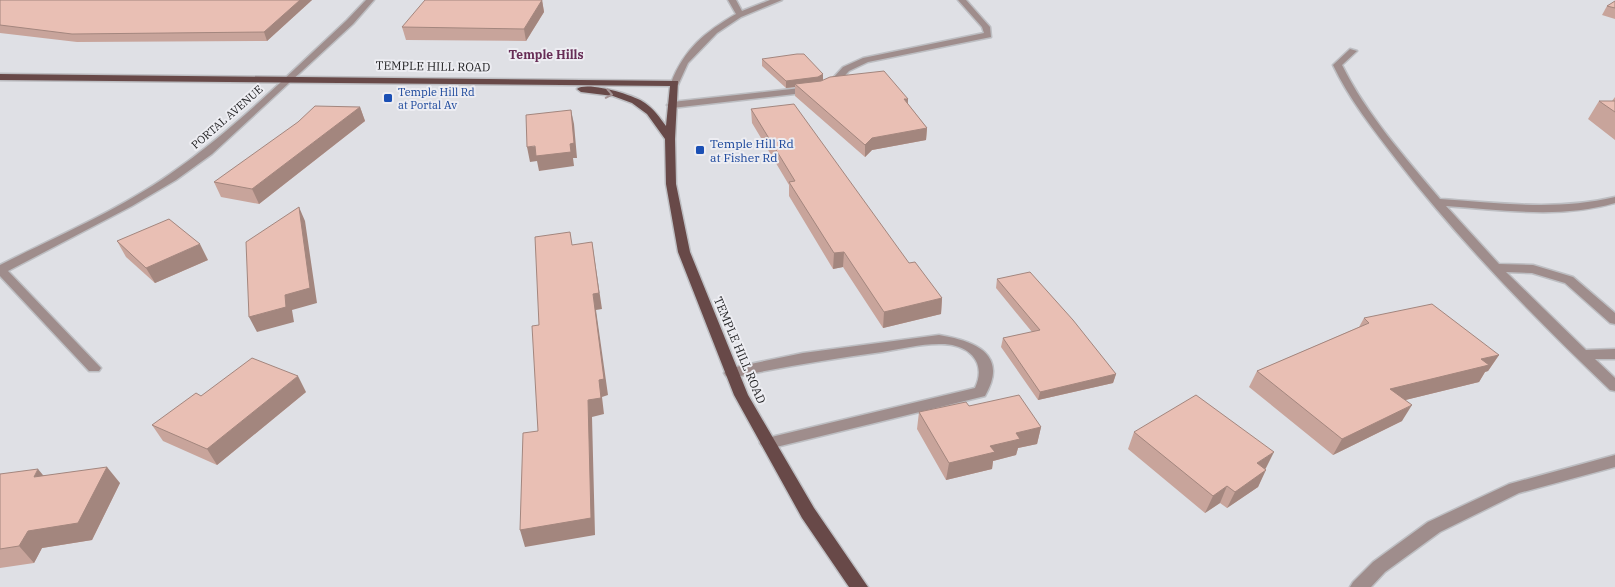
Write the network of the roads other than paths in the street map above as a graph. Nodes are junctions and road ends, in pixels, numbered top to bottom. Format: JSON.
{"nodes":[{"id":1,"x":370,"y":0,"type":"edge"},
{"id":2,"x":732,"y":0,"type":"edge"},
{"id":3,"x":778,"y":0,"type":"edge"},
{"id":4,"x":962,"y":0,"type":"edge"},
{"id":5,"x":740,"y":14,"type":"junction"},
{"id":6,"x":1353,"y":51,"type":"dead end"},
{"id":7,"x":0,"y":77,"type":"edge"},
{"id":8,"x":289,"y":79,"type":"junction"},
{"id":9,"x":509,"y":82,"type":"junction"},
{"id":10,"x":675,"y":83,"type":"junction"},
{"id":11,"x":672,"y":105,"type":"junction"},
{"id":12,"x":670,"y":138,"type":"junction"},
{"id":13,"x":1615,"y":200,"type":"edge"},
{"id":14,"x":1436,"y":202,"type":"junction"},
{"id":15,"x":1496,"y":268,"type":"junction"},
{"id":16,"x":1,"y":270,"type":"edge"},
{"id":17,"x":1615,"y":320,"type":"edge"},
{"id":18,"x":1615,"y":354,"type":"edge"},
{"id":19,"x":1583,"y":355,"type":"junction"},
{"id":20,"x":94,"y":368,"type":"dead end"},
{"id":21,"x":731,"y":373,"type":"junction"},
{"id":22,"x":1615,"y":386,"type":"edge"},
{"id":23,"x":768,"y":443,"type":"junction"},
{"id":24,"x":1615,"y":461,"type":"edge"},
{"id":25,"x":859,"y":587,"type":"edge"},
{"id":26,"x":1359,"y":587,"type":"edge"}],
"edges":[{"from":1,"to":8,"type":"street","name":"PORTAL AVENUE"},
{"from":2,"to":5,"type":"street"},
{"from":3,"to":5,"type":"street"},
{"from":4,"to":11,"type":"street"},
{"from":5,"to":10,"type":"street"},
{"from":6,"to":14,"type":"street"},
{"from":7,"to":8,"type":"main road","name":"TEMPLE HILL ROAD"},
{"from":8,"to":9,"type":"main road","name":"TEMPLE HILL ROAD"},
{"from":8,"to":16,"type":"street","name":"PORTAL AVENUE"},
{"from":9,"to":10,"type":"main road","name":"TEMPLE HILL ROAD"},
{"from":9,"to":12,"type":"main road","one_way":true},
{"from":10,"to":11,"type":"main road","name":"TEMPLE HILL ROAD"},
{"from":11,"to":12,"type":"main road","name":"TEMPLE HILL ROAD"},
{"from":12,"to":21,"type":"main road","name":"TEMPLE HILL ROAD"},
{"from":13,"to":14,"type":"street"},
{"from":14,"to":15,"type":"street"},
{"from":15,"to":17,"type":"street"},
{"from":15,"to":19,"type":"street"},
{"from":16,"to":20,"type":"street"},
{"from":18,"to":19,"type":"street"},
{"from":19,"to":22,"type":"street"},
{"from":21,"to":23,"type":"main road","name":"TEMPLE HILL ROAD"},
{"from":21,"to":23,"type":"street"},
{"from":23,"to":25,"type":"main road","name":"TEMPLE HILL ROAD"},
{"from":24,"to":26,"type":"street"}]}
